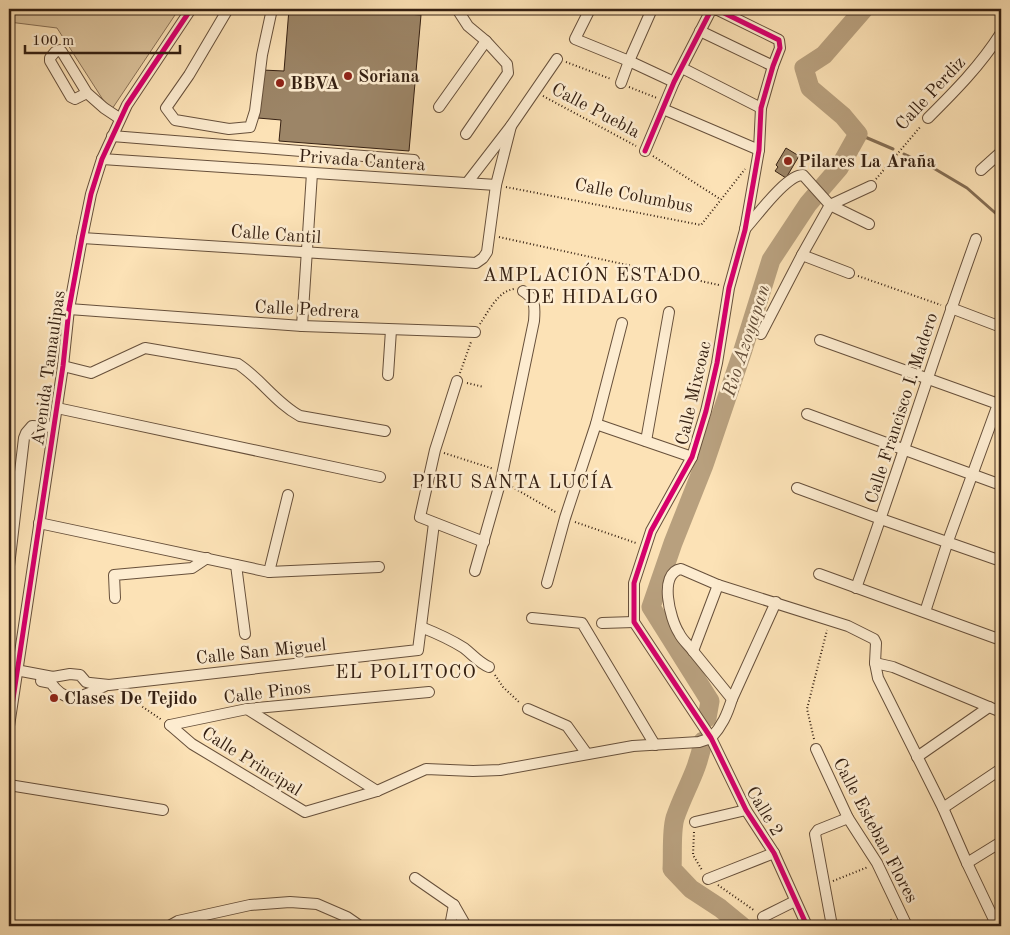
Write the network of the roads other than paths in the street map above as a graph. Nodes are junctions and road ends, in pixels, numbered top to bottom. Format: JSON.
{"nodes":[{"id":1,"x":191,"y":9,"type":"edge"},
{"id":2,"x":228,"y":9,"type":"edge"},
{"id":3,"x":272,"y":9,"type":"edge"},
{"id":4,"x":457,"y":9,"type":"edge"},
{"id":5,"x":590,"y":9,"type":"edge"},
{"id":6,"x":652,"y":9,"type":"edge"},
{"id":7,"x":700,"y":31,"type":"junction"},
{"id":8,"x":1001,"y":33,"type":"edge"},
{"id":9,"x":486,"y":41,"type":"junction"},
{"id":10,"x":558,"y":59,"type":"dead end"},
{"id":11,"x":629,"y":61,"type":"junction"},
{"id":12,"x":773,"y":66,"type":"junction"},
{"id":13,"x":682,"y":68,"type":"junction"},
{"id":14,"x":674,"y":82,"type":"junction"},
{"id":15,"x":622,"y":84,"type":"dead end"},
{"id":16,"x":87,"y":93,"type":"junction"},
{"id":17,"x":439,"y":107,"type":"dead end"},
{"id":18,"x":761,"y":108,"type":"junction"},
{"id":19,"x":663,"y":109,"type":"junction"},
{"id":20,"x":120,"y":118,"type":"junction"},
{"id":21,"x":928,"y":118,"type":"road end"},
{"id":22,"x":511,"y":126,"type":"junction"},
{"id":23,"x":466,"y":134,"type":"dead end"},
{"id":24,"x":112,"y":136,"type":"junction"},
{"id":25,"x":759,"y":150,"type":"junction"},
{"id":26,"x":645,"y":151,"type":"road end"},
{"id":27,"x":1001,"y":152,"type":"edge"},
{"id":28,"x":102,"y":159,"type":"junction"},
{"id":29,"x":414,"y":160,"type":"dead end"},
{"id":30,"x":981,"y":170,"type":"dead end"},
{"id":31,"x":312,"y":173,"type":"junction"},
{"id":32,"x":467,"y":183,"type":"junction"},
{"id":33,"x":496,"y":185,"type":"junction"},
{"id":34,"x":871,"y":186,"type":"road end"},
{"id":35,"x":830,"y":205,"type":"junction"},
{"id":36,"x":869,"y":224,"type":"dead end"},
{"id":37,"x":745,"y":230,"type":"junction"},
{"id":38,"x":82,"y":238,"type":"junction"},
{"id":39,"x":976,"y":239,"type":"dead end"},
{"id":40,"x":306,"y":252,"type":"junction"},
{"id":41,"x":802,"y":255,"type":"junction"},
{"id":42,"x":849,"y":273,"type":"road end"},
{"id":43,"x":524,"y":291,"type":"road end"},
{"id":44,"x":951,"y":308,"type":"junction"},
{"id":45,"x":69,"y":309,"type":"junction"},
{"id":46,"x":669,"y":312,"type":"dead end"},
{"id":47,"x":622,"y":323,"type":"dead end"},
{"id":48,"x":302,"y":326,"type":"junction"},
{"id":49,"x":1001,"y":327,"type":"edge"},
{"id":50,"x":391,"y":330,"type":"junction"},
{"id":51,"x":475,"y":332,"type":"road end"},
{"id":52,"x":761,"y":334,"type":"dead end"},
{"id":53,"x":820,"y":340,"type":"dead end"},
{"id":54,"x":63,"y":366,"type":"junction"},
{"id":55,"x":388,"y":375,"type":"dead end"},
{"id":56,"x":928,"y":378,"type":"junction"},
{"id":57,"x":456,"y":381,"type":"road end"},
{"id":58,"x":1000,"y":402,"type":"edge"},
{"id":59,"x":57,"y":408,"type":"junction"},
{"id":60,"x":807,"y":414,"type":"dead end"},
{"id":61,"x":596,"y":424,"type":"junction"},
{"id":62,"x":54,"y":428,"type":"junction"},
{"id":63,"x":385,"y":431,"type":"dead end"},
{"id":64,"x":646,"y":440,"type":"junction"},
{"id":65,"x":904,"y":449,"type":"junction"},
{"id":66,"x":692,"y":457,"type":"junction"},
{"id":67,"x":973,"y":475,"type":"junction"},
{"id":68,"x":380,"y":477,"type":"dead end"},
{"id":69,"x":1001,"y":485,"type":"edge"},
{"id":70,"x":797,"y":488,"type":"dead end"},
{"id":71,"x":288,"y":495,"type":"dead end"},
{"id":72,"x":881,"y":519,"type":"junction"},
{"id":73,"x":39,"y":523,"type":"junction"},
{"id":74,"x":434,"y":523,"type":"junction"},
{"id":75,"x":948,"y":541,"type":"junction"},
{"id":76,"x":484,"y":542,"type":"junction"},
{"id":77,"x":207,"y":558,"type":"junction"},
{"id":78,"x":1001,"y":561,"type":"edge"},
{"id":79,"x":236,"y":565,"type":"junction"},
{"id":80,"x":9,"y":566,"type":"edge"},
{"id":81,"x":379,"y":567,"type":"dead end"},
{"id":82,"x":476,"y":571,"type":"dead end"},
{"id":83,"x":269,"y":572,"type":"junction"},
{"id":84,"x":818,"y":574,"type":"dead end"},
{"id":85,"x":547,"y":583,"type":"dead end"},
{"id":86,"x":718,"y":584,"type":"junction"},
{"id":87,"x":856,"y":588,"type":"junction"},
{"id":88,"x":115,"y":598,"type":"dead end"},
{"id":89,"x":776,"y":602,"type":"junction"},
{"id":90,"x":925,"y":612,"type":"junction"},
{"id":91,"x":532,"y":618,"type":"dead end"},
{"id":92,"x":634,"y":622,"type":"junction"},
{"id":93,"x":602,"y":623,"type":"dead end"},
{"id":94,"x":421,"y":627,"type":"junction"},
{"id":95,"x":245,"y":634,"type":"dead end"},
{"id":96,"x":1001,"y":640,"type":"edge"},
{"id":97,"x":693,"y":651,"type":"junction"},
{"id":98,"x":875,"y":663,"type":"junction"},
{"id":99,"x":489,"y":667,"type":"road end"},
{"id":100,"x":16,"y":673,"type":"junction"},
{"id":101,"x":52,"y":680,"type":"junction"},
{"id":102,"x":86,"y":682,"type":"junction"},
{"id":103,"x":109,"y":685,"type":"junction"},
{"id":104,"x":429,"y":692,"type":"dead end"},
{"id":105,"x":82,"y":696,"type":"junction"},
{"id":106,"x":732,"y":699,"type":"junction"},
{"id":107,"x":989,"y":707,"type":"junction"},
{"id":108,"x":248,"y":708,"type":"junction"},
{"id":109,"x":528,"y":710,"type":"road end"},
{"id":110,"x":1001,"y":712,"type":"edge"},
{"id":111,"x":170,"y":725,"type":"joint"},
{"id":112,"x":9,"y":726,"type":"edge"},
{"id":113,"x":711,"y":738,"type":"junction"},
{"id":114,"x":655,"y":745,"type":"junction"},
{"id":115,"x":816,"y":749,"type":"road end"},
{"id":116,"x":587,"y":754,"type":"junction"},
{"id":117,"x":917,"y":757,"type":"junction"},
{"id":118,"x":1001,"y":769,"type":"edge"},
{"id":119,"x":9,"y":785,"type":"edge"},
{"id":120,"x":376,"y":791,"type":"junction"},
{"id":121,"x":942,"y":808,"type":"junction"},
{"id":122,"x":163,"y":810,"type":"dead end"},
{"id":123,"x":746,"y":810,"type":"junction"},
{"id":124,"x":848,"y":818,"type":"junction"},
{"id":125,"x":694,"y":822,"type":"dead end"},
{"id":126,"x":1001,"y":842,"type":"edge"},
{"id":127,"x":774,"y":853,"type":"junction"},
{"id":128,"x":967,"y":863,"type":"junction"},
{"id":129,"x":415,"y":878,"type":"dead end"},
{"id":130,"x":708,"y":878,"type":"dead end"},
{"id":131,"x":795,"y":901,"type":"junction"},
{"id":132,"x":454,"y":905,"type":"junction"},
{"id":133,"x":763,"y":917,"type":"dead end"},
{"id":134,"x":997,"y":919,"type":"edge"},
{"id":135,"x":169,"y":926,"type":"edge"},
{"id":136,"x":360,"y":926,"type":"edge"},
{"id":137,"x":450,"y":926,"type":"edge"},
{"id":138,"x":466,"y":926,"type":"edge"},
{"id":139,"x":807,"y":926,"type":"edge"},
{"id":140,"x":832,"y":926,"type":"edge"},
{"id":141,"x":907,"y":926,"type":"edge"}],
"edges":[{"from":1,"to":20,"type":"street","name":"Avenida Tamaulipas"},
{"from":2,"to":3,"type":"street"},
{"from":4,"to":9,"type":"street"},
{"from":5,"to":11,"type":"street"},
{"from":6,"to":11,"type":"street"},
{"from":7,"to":12,"type":"street"},
{"from":7,"to":12,"type":"street","name":"Calle Mixcoac"},
{"from":7,"to":13,"type":"street"},
{"from":8,"to":21,"type":"street","name":"Calle Perdiz"},
{"from":9,"to":17,"type":"street"},
{"from":9,"to":23,"type":"street"},
{"from":10,"to":22,"type":"street"},
{"from":11,"to":14,"type":"street"},
{"from":11,"to":15,"type":"street"},
{"from":12,"to":18,"type":"street","name":"Calle Mixcoac"},
{"from":13,"to":14,"type":"street"},
{"from":13,"to":18,"type":"street"},
{"from":14,"to":19,"type":"street"},
{"from":16,"to":16,"type":"street"},
{"from":16,"to":20,"type":"street"},
{"from":18,"to":25,"type":"street","name":"Calle Mixcoac"},
{"from":19,"to":25,"type":"street"},
{"from":19,"to":26,"type":"street"},
{"from":20,"to":24,"type":"street","name":"Avenida Tamaulipas"},
{"from":22,"to":32,"type":"street"},
{"from":22,"to":33,"type":"street"},
{"from":24,"to":28,"type":"street","name":"Avenida Tamaulipas"},
{"from":24,"to":29,"type":"street"},
{"from":25,"to":37,"type":"street","name":"Calle Mixcoac"},
{"from":27,"to":30,"type":"street"},
{"from":28,"to":31,"type":"street","name":"Privada Cantera"},
{"from":28,"to":38,"type":"street","name":"Avenida Tamaulipas"},
{"from":31,"to":32,"type":"street","name":"Privada Cantera"},
{"from":31,"to":40,"type":"street"},
{"from":32,"to":33,"type":"street"},
{"from":33,"to":40,"type":"street","name":"Calle Cantil"},
{"from":34,"to":35,"type":"street"},
{"from":35,"to":36,"type":"street"},
{"from":35,"to":37,"type":"street"},
{"from":35,"to":41,"type":"street"},
{"from":37,"to":66,"type":"street","name":"Calle Mixcoac"},
{"from":38,"to":40,"type":"street","name":"Calle Cantil"},
{"from":38,"to":45,"type":"street","name":"Avenida Tamaulipas"},
{"from":39,"to":44,"type":"street","name":"Calle Francisco I. Madero"},
{"from":40,"to":48,"type":"street"},
{"from":41,"to":42,"type":"street"},
{"from":41,"to":52,"type":"street"},
{"from":43,"to":76,"type":"street"},
{"from":44,"to":49,"type":"street"},
{"from":44,"to":56,"type":"street","name":"Calle Francisco I. Madero"},
{"from":45,"to":48,"type":"street","name":"Calle Pedrera"},
{"from":45,"to":54,"type":"street","name":"Avenida Tamaulipas"},
{"from":46,"to":64,"type":"street"},
{"from":47,"to":61,"type":"street"},
{"from":48,"to":50,"type":"street","name":"Calle Pedrera"},
{"from":50,"to":51,"type":"street","name":"Calle Pedrera"},
{"from":50,"to":55,"type":"street"},
{"from":53,"to":56,"type":"street"},
{"from":54,"to":59,"type":"street","name":"Avenida Tamaulipas"},
{"from":54,"to":63,"type":"street"},
{"from":56,"to":58,"type":"street"},
{"from":56,"to":65,"type":"street","name":"Calle Francisco I. Madero"},
{"from":57,"to":74,"type":"street"},
{"from":58,"to":67,"type":"street"},
{"from":59,"to":62,"type":"street","name":"Avenida Tamaulipas"},
{"from":59,"to":68,"type":"street"},
{"from":60,"to":65,"type":"street"},
{"from":61,"to":64,"type":"street"},
{"from":61,"to":85,"type":"street"},
{"from":62,"to":73,"type":"street","name":"Avenida Tamaulipas"},
{"from":62,"to":80,"type":"street"},
{"from":64,"to":66,"type":"street"},
{"from":65,"to":67,"type":"street"},
{"from":65,"to":72,"type":"street","name":"Calle Francisco I. Madero"},
{"from":66,"to":92,"type":"street","name":"Calle Mixcoac"},
{"from":67,"to":69,"type":"street"},
{"from":67,"to":75,"type":"street"},
{"from":70,"to":72,"type":"street"},
{"from":71,"to":83,"type":"street"},
{"from":72,"to":75,"type":"street"},
{"from":72,"to":87,"type":"street","name":"Calle Francisco I. Madero"},
{"from":73,"to":77,"type":"street"},
{"from":73,"to":100,"type":"street","name":"Avenida Tamaulipas"},
{"from":74,"to":76,"type":"street"},
{"from":74,"to":94,"type":"street"},
{"from":75,"to":78,"type":"street"},
{"from":75,"to":90,"type":"street"},
{"from":76,"to":82,"type":"street"},
{"from":77,"to":79,"type":"street"},
{"from":77,"to":88,"type":"street"},
{"from":79,"to":83,"type":"street"},
{"from":79,"to":95,"type":"street"},
{"from":81,"to":83,"type":"street"},
{"from":84,"to":87,"type":"street"},
{"from":86,"to":89,"type":"street"},
{"from":86,"to":97,"type":"street"},
{"from":86,"to":97,"type":"street"},
{"from":87,"to":90,"type":"street"},
{"from":89,"to":98,"type":"street"},
{"from":89,"to":106,"type":"street"},
{"from":90,"to":96,"type":"street"},
{"from":91,"to":114,"type":"street"},
{"from":92,"to":93,"type":"street"},
{"from":92,"to":113,"type":"street"},
{"from":94,"to":99,"type":"street"},
{"from":94,"to":103,"type":"street","name":"Calle San Miguel"},
{"from":97,"to":106,"type":"street"},
{"from":98,"to":107,"type":"street"},
{"from":98,"to":117,"type":"street"},
{"from":100,"to":101,"type":"street","name":"Calle San Miguel"},
{"from":100,"to":112,"type":"street","name":"Avenida Tamaulipas"},
{"from":101,"to":102,"type":"street","name":"Calle San Miguel"},
{"from":101,"to":105,"type":"street","name":"Calle San Miguel"},
{"from":102,"to":103,"type":"street","name":"Calle San Miguel"},
{"from":102,"to":105,"type":"street"},
{"from":103,"to":105,"type":"street","name":"Calle San Miguel"},
{"from":104,"to":108,"type":"street","name":"Calle Pinos"},
{"from":106,"to":113,"type":"street"},
{"from":107,"to":110,"type":"street"},
{"from":107,"to":117,"type":"street"},
{"from":108,"to":111,"type":"street","name":"Calle Pinos"},
{"from":108,"to":120,"type":"street"},
{"from":109,"to":116,"type":"street"},
{"from":111,"to":120,"type":"street","name":"Calle Principal"},
{"from":113,"to":114,"type":"street"},
{"from":113,"to":123,"type":"street","name":"Calle 2"},
{"from":114,"to":116,"type":"street"},
{"from":115,"to":124,"type":"street","name":"Calle Esteban Flores"},
{"from":116,"to":120,"type":"street"},
{"from":117,"to":121,"type":"street"},
{"from":118,"to":121,"type":"street"},
{"from":119,"to":122,"type":"street"},
{"from":121,"to":128,"type":"street"},
{"from":123,"to":125,"type":"street"},
{"from":123,"to":127,"type":"street","name":"Calle 2"},
{"from":124,"to":140,"type":"street"},
{"from":124,"to":141,"type":"street","name":"Calle Esteban Flores"},
{"from":126,"to":128,"type":"street"},
{"from":127,"to":130,"type":"street"},
{"from":127,"to":131,"type":"street","name":"Calle 2"},
{"from":128,"to":134,"type":"street"},
{"from":129,"to":132,"type":"street"},
{"from":131,"to":133,"type":"street"},
{"from":131,"to":139,"type":"street","name":"Calle 2"},
{"from":132,"to":137,"type":"street"},
{"from":132,"to":138,"type":"street"},
{"from":135,"to":136,"type":"street"}]}
